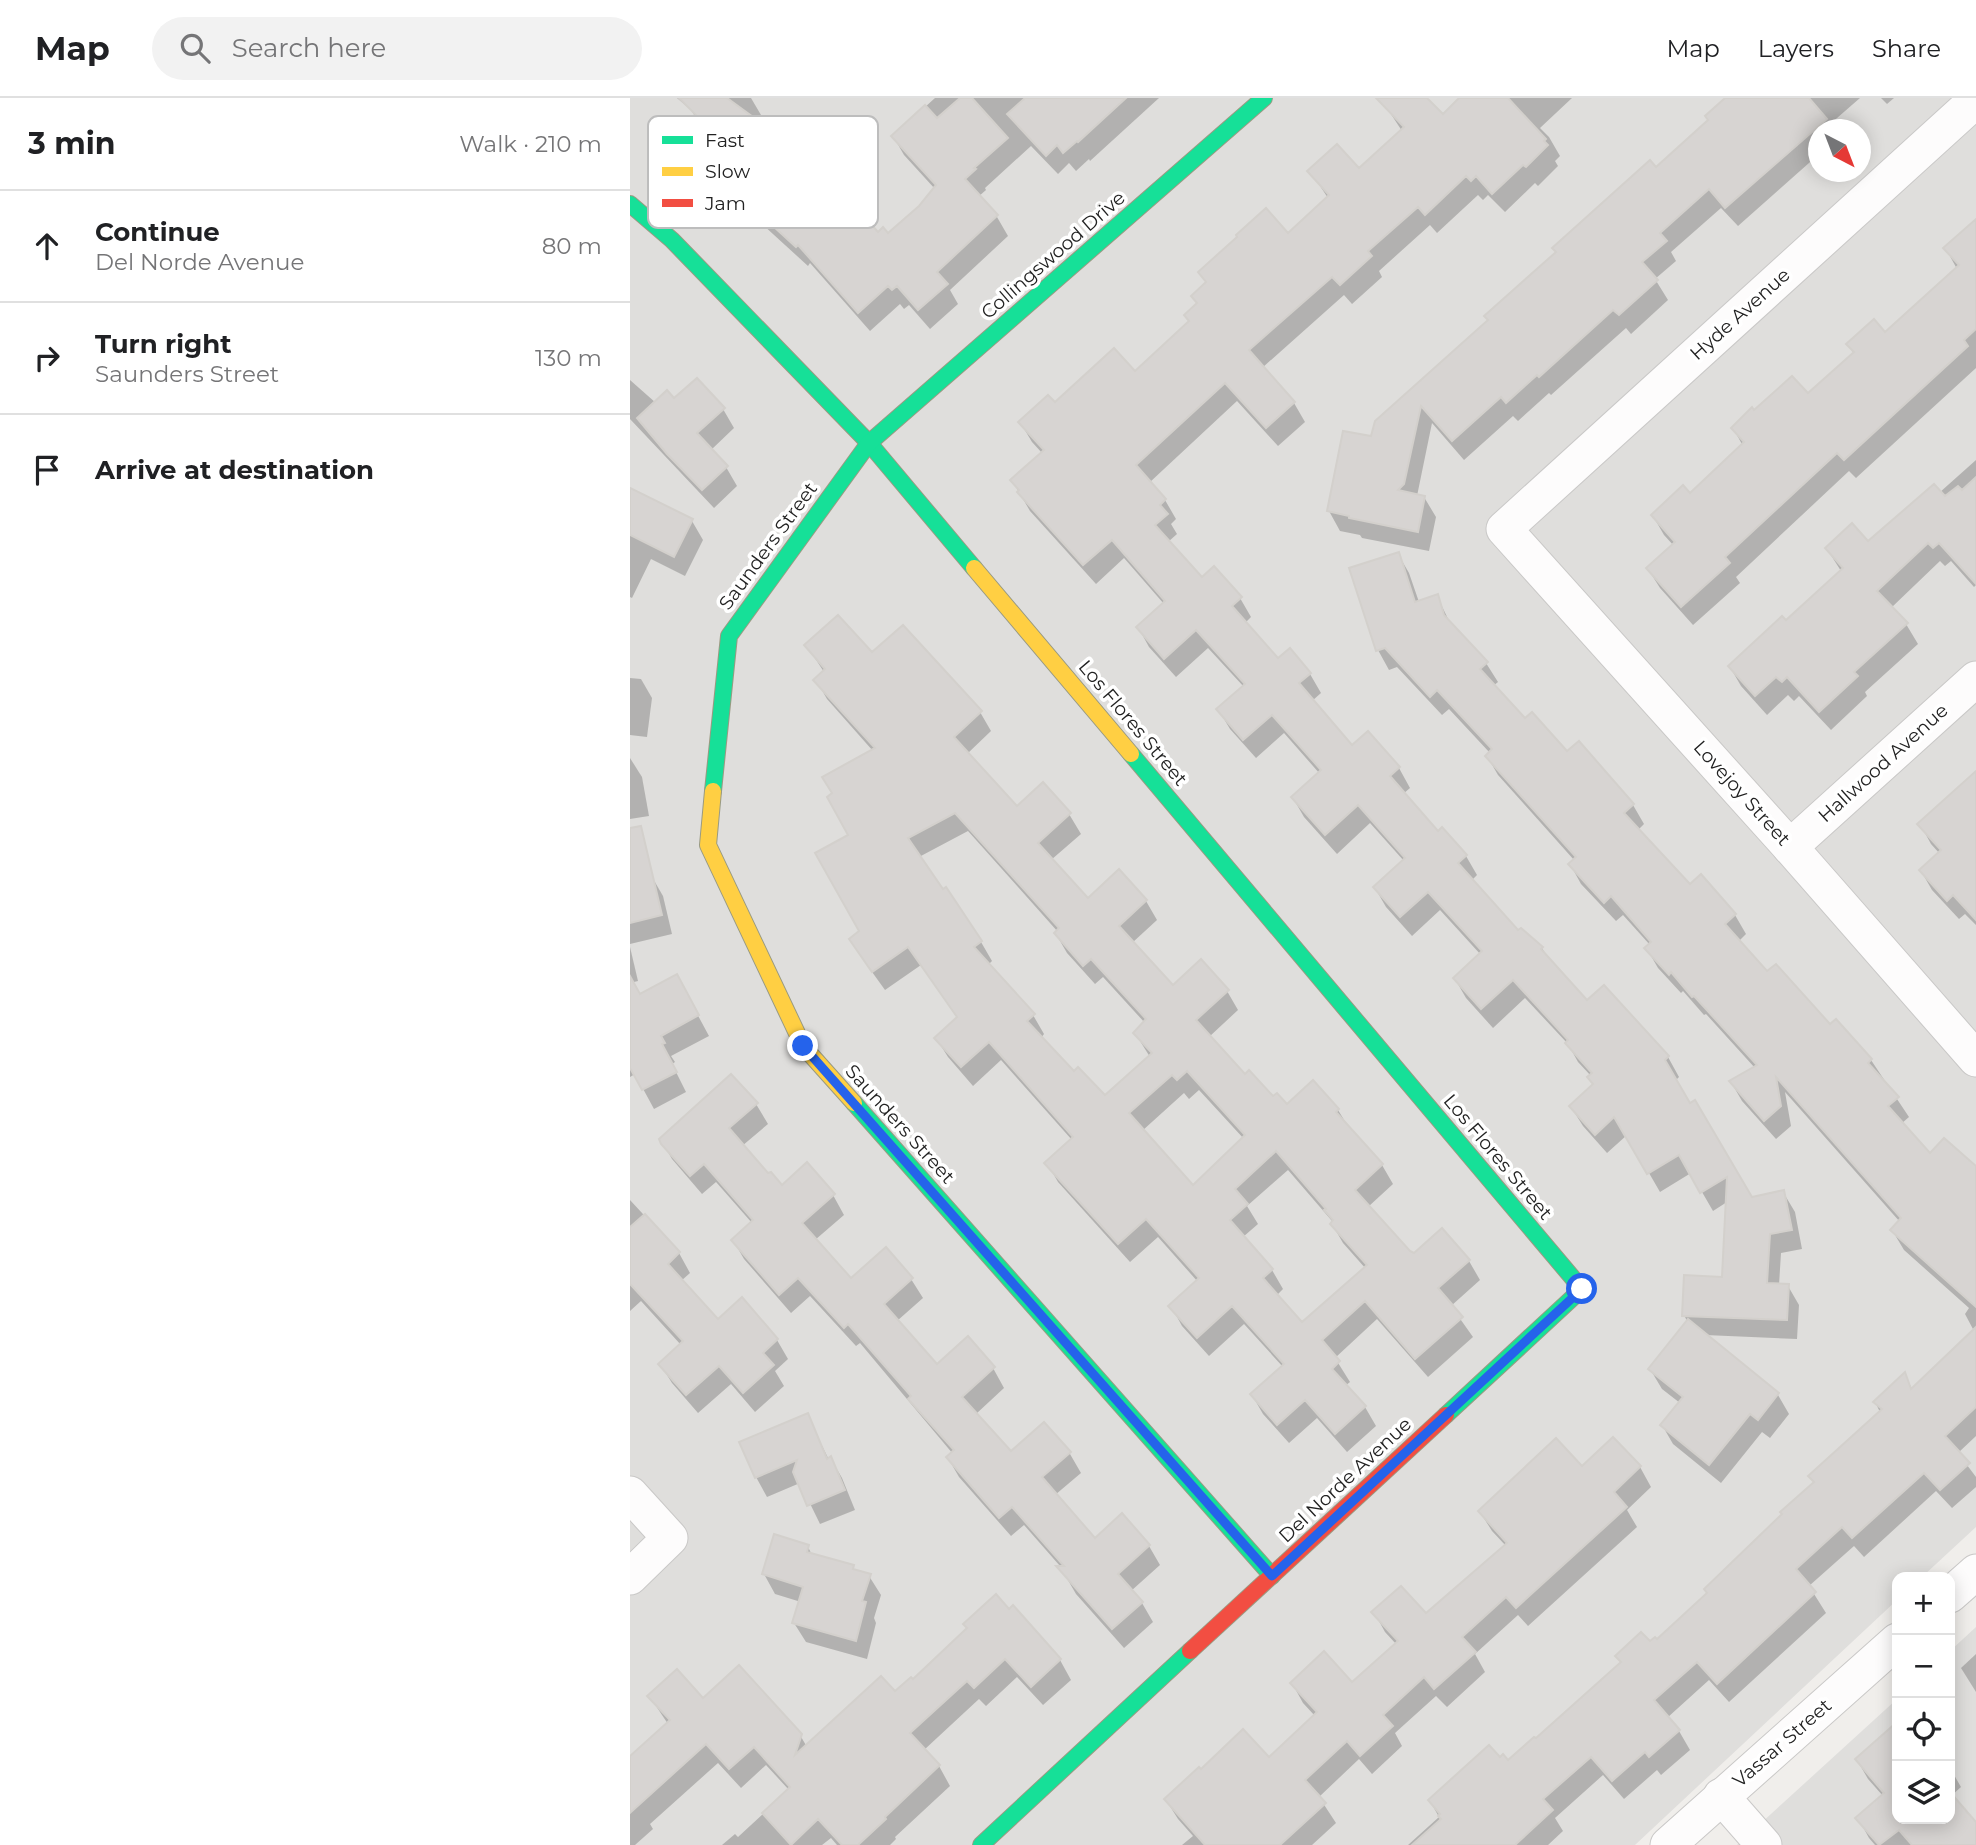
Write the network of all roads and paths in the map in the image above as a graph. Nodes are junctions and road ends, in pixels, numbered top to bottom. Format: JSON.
{"nodes":[{"id":1,"x":1264,"y":98,"type":"edge"},
{"id":2,"x":1976,"y":100,"type":"edge"},
{"id":3,"x":630,"y":204,"type":"edge"},
{"id":4,"x":648,"y":219,"type":"edge"},
{"id":5,"x":658,"y":228,"type":"edge"},
{"id":6,"x":869,"y":443,"type":"junction"},
{"id":7,"x":1504,"y":529,"type":"joint"},
{"id":8,"x":1976,"y":679,"type":"edge"},
{"id":9,"x":1790,"y":847,"type":"junction"},
{"id":10,"x":1976,"y":1059,"type":"edge"},
{"id":11,"x":1582,"y":1289,"type":"joint"},
{"id":12,"x":630,"y":1494,"type":"edge"},
{"id":13,"x":1976,"y":1572,"type":"edge"},
{"id":14,"x":1272,"y":1576,"type":"junction"},
{"id":15,"x":630,"y":1577,"type":"edge"},
{"id":16,"x":1955,"y":1591,"type":"edge"},
{"id":17,"x":1892,"y":1645,"type":"edge"},
{"id":18,"x":1721,"y":1796,"type":"junction"},
{"id":19,"x":981,"y":1845,"type":"edge"},
{"id":20,"x":1668,"y":1845,"type":"edge"},
{"id":21,"x":1764,"y":1845,"type":"edge"}],
"edges":[{"from":1,"to":6,"type":"street","name":"Collingswood Drive"},
{"from":2,"to":7,"type":"street","name":"Hyde Avenue"},
{"from":3,"to":4,"type":"street","name":"Los Flores Street"},
{"from":5,"to":6,"type":"street","name":"Los Flores Street"},
{"from":6,"to":11,"type":"street","name":"Los Flores Street"},
{"from":6,"to":14,"type":"street","name":"Saunders Street"},
{"from":7,"to":9,"type":"street","name":"Lovejoy Street"},
{"from":8,"to":9,"type":"street","name":"Hallwood Avenue"},
{"from":9,"to":10,"type":"street","name":"Lovejoy Street"},
{"from":11,"to":14,"type":"street","name":"Del Norde Avenue"},
{"from":12,"to":15,"type":"street"},
{"from":13,"to":16,"type":"street"},
{"from":14,"to":19,"type":"street","name":"Del Norde Avenue"},
{"from":17,"to":18,"type":"street","name":"Vassar Street"},
{"from":18,"to":20,"type":"street","name":"Vassar Street"},
{"from":18,"to":21,"type":"street"}]}
